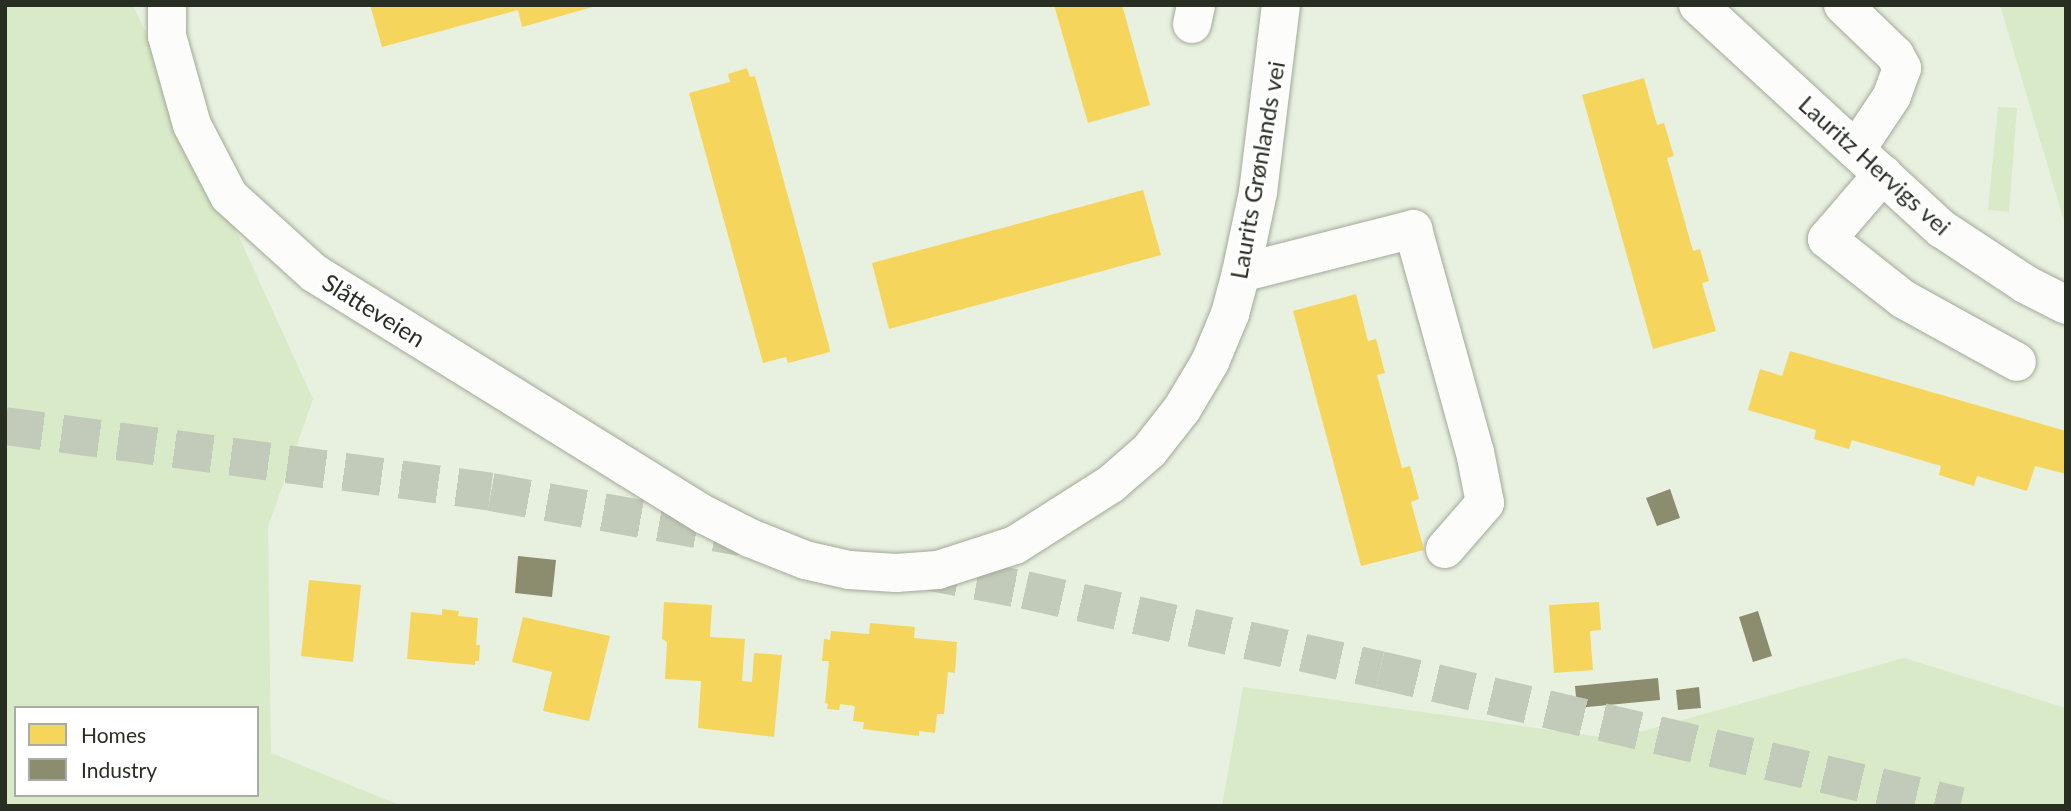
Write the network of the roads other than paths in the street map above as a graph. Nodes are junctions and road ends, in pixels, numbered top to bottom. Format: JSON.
{"nodes":[{"id":1,"x":167,"y":5,"type":"edge"},
{"id":2,"x":1281,"y":5,"type":"edge"},
{"id":3,"x":1698,"y":5,"type":"edge"},
{"id":4,"x":1843,"y":5,"type":"edge"},
{"id":5,"x":1870,"y":162,"type":"junction"},
{"id":6,"x":1241,"y":273,"type":"junction"},
{"id":7,"x":2066,"y":305,"type":"edge"},
{"id":8,"x":2017,"y":362,"type":"dead end"},
{"id":9,"x":705,"y":515,"type":"joint"},
{"id":10,"x":1445,"y":549,"type":"dead end"}],
"edges":[{"from":1,"to":9,"type":"street","name":"Slåtteveien"},
{"from":2,"to":6,"type":"street","name":"Laurits Grønlands vei"},
{"from":3,"to":5,"type":"street","name":"Lauritz Hervigs vei"},
{"from":4,"to":5,"type":"street"},
{"from":5,"to":7,"type":"street","name":"Lauritz Hervigs vei"},
{"from":5,"to":8,"type":"street"},
{"from":6,"to":9,"type":"street","name":"Laurits Grønlands vei"},
{"from":6,"to":10,"type":"street"}]}
